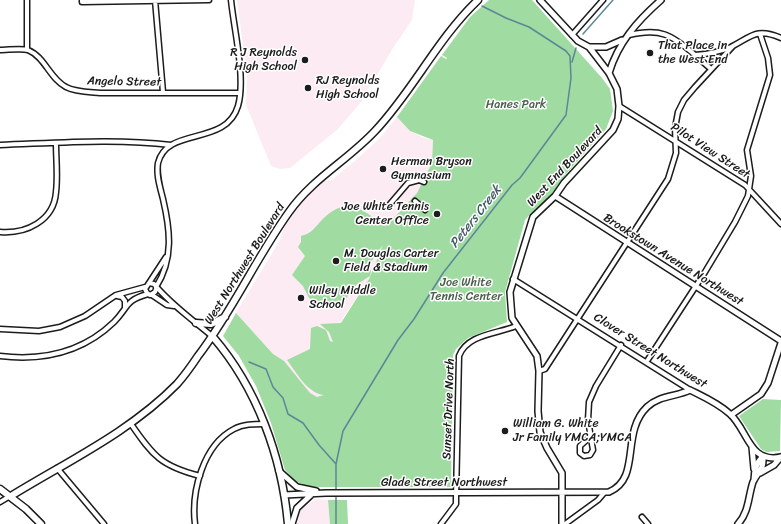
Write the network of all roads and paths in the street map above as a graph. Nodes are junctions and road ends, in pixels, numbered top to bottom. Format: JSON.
{"nodes":[{"id":1,"x":27,"y":0,"type":"edge"},
{"id":2,"x":82,"y":0,"type":"edge"},
{"id":3,"x":155,"y":0,"type":"edge"},
{"id":4,"x":209,"y":0,"type":"edge"},
{"id":5,"x":231,"y":0,"type":"edge"},
{"id":6,"x":478,"y":0,"type":"edge"},
{"id":7,"x":540,"y":0,"type":"edge"},
{"id":8,"x":661,"y":0,"type":"edge"},
{"id":9,"x":602,"y":1,"type":"edge"},
{"id":10,"x":760,"y":34,"type":"junction"},
{"id":11,"x":572,"y":35,"type":"junction"},
{"id":12,"x":628,"y":35,"type":"junction"},
{"id":13,"x":781,"y":38,"type":"edge"},
{"id":14,"x":623,"y":40,"type":"junction"},
{"id":15,"x":733,"y":46,"type":"junction"},
{"id":16,"x":589,"y":47,"type":"junction"},
{"id":17,"x":0,"y":50,"type":"edge"},
{"id":18,"x":27,"y":50,"type":"junction"},
{"id":19,"x":695,"y":55,"type":"junction"},
{"id":20,"x":711,"y":69,"type":"junction"},
{"id":21,"x":609,"y":73,"type":"junction"},
{"id":22,"x":163,"y":92,"type":"junction"},
{"id":23,"x":240,"y":93,"type":"junction"},
{"id":24,"x":619,"y":106,"type":"junction"},
{"id":25,"x":675,"y":140,"type":"junction"},
{"id":26,"x":56,"y":143,"type":"junction"},
{"id":27,"x":0,"y":145,"type":"edge"},
{"id":28,"x":171,"y":145,"type":"junction"},
{"id":29,"x":424,"y":182,"type":"dead end"},
{"id":30,"x":750,"y":189,"type":"junction"},
{"id":31,"x":555,"y":196,"type":"junction"},
{"id":32,"x":415,"y":201,"type":"dead end"},
{"id":33,"x":390,"y":204,"type":"dead end"},
{"id":34,"x":425,"y":210,"type":"dead end"},
{"id":35,"x":781,"y":224,"type":"edge"},
{"id":36,"x":0,"y":232,"type":"edge"},
{"id":37,"x":627,"y":243,"type":"junction"},
{"id":38,"x":166,"y":257,"type":"junction"},
{"id":39,"x":513,"y":279,"type":"junction"},
{"id":40,"x":148,"y":283,"type":"junction"},
{"id":41,"x":695,"y":286,"type":"junction"},
{"id":42,"x":145,"y":287,"type":"junction"},
{"id":43,"x":156,"y":288,"type":"junction"},
{"id":44,"x":150,"y":294,"type":"junction"},
{"id":45,"x":116,"y":296,"type":"junction"},
{"id":46,"x":175,"y":306,"type":"junction"},
{"id":47,"x":125,"y":308,"type":"junction"},
{"id":48,"x":226,"y":316,"type":"junction"},
{"id":49,"x":579,"y":318,"type":"junction"},
{"id":50,"x":196,"y":323,"type":"junction"},
{"id":51,"x":516,"y":326,"type":"junction"},
{"id":52,"x":0,"y":329,"type":"edge"},
{"id":53,"x":213,"y":337,"type":"junction"},
{"id":54,"x":781,"y":342,"type":"edge"},
{"id":55,"x":621,"y":345,"type":"junction"},
{"id":56,"x":0,"y":356,"type":"edge"},
{"id":57,"x":646,"y":361,"type":"junction"},
{"id":58,"x":539,"y":372,"type":"junction"},
{"id":59,"x":690,"y":390,"type":"junction"},
{"id":60,"x":731,"y":415,"type":"junction"},
{"id":61,"x":131,"y":424,"type":"junction"},
{"id":62,"x":264,"y":424,"type":"junction"},
{"id":63,"x":591,"y":436,"type":"junction"},
{"id":64,"x":752,"y":446,"type":"junction"},
{"id":65,"x":763,"y":456,"type":"junction"},
{"id":66,"x":781,"y":457,"type":"edge"},
{"id":67,"x":57,"y":468,"type":"junction"},
{"id":68,"x":280,"y":471,"type":"junction"},
{"id":69,"x":754,"y":472,"type":"junction"},
{"id":70,"x":760,"y":473,"type":"junction"},
{"id":71,"x":200,"y":476,"type":"junction"},
{"id":72,"x":754,"y":481,"type":"junction"},
{"id":73,"x":0,"y":489,"type":"edge"},
{"id":74,"x":326,"y":493,"type":"junction"},
{"id":75,"x":563,"y":493,"type":"junction"},
{"id":76,"x":604,"y":493,"type":"junction"},
{"id":77,"x":312,"y":494,"type":"junction"},
{"id":78,"x":457,"y":494,"type":"junction"},
{"id":79,"x":284,"y":495,"type":"junction"},
{"id":80,"x":11,"y":496,"type":"junction"},
{"id":81,"x":0,"y":502,"type":"edge"},
{"id":82,"x":642,"y":517,"type":"dead end"},
{"id":83,"x":41,"y":524,"type":"edge"},
{"id":84,"x":104,"y":524,"type":"edge"},
{"id":85,"x":195,"y":524,"type":"edge"},
{"id":86,"x":288,"y":524,"type":"edge"},
{"id":87,"x":292,"y":524,"type":"edge"},
{"id":88,"x":441,"y":524,"type":"edge"},
{"id":89,"x":564,"y":524,"type":"edge"},
{"id":90,"x":648,"y":524,"type":"edge"},
{"id":91,"x":738,"y":524,"type":"edge"}],
"edges":[{"from":1,"to":18,"type":"street"},
{"from":2,"to":3,"type":"street"},
{"from":3,"to":4,"type":"street"},
{"from":3,"to":22,"type":"street"},
{"from":5,"to":23,"type":"street"},
{"from":6,"to":48,"type":"main road","name":"West Northwest Boulevard"},
{"from":7,"to":11,"type":"street","name":"West End Boulevard"},
{"from":8,"to":12,"type":"street"},
{"from":9,"to":11,"type":"street"},
{"from":10,"to":13,"type":"street"},
{"from":10,"to":15,"type":"street"},
{"from":10,"to":30,"type":"street"},
{"from":11,"to":16,"type":"street","name":"West End Boulevard"},
{"from":12,"to":14,"type":"street"},
{"from":12,"to":19,"type":"street"},
{"from":14,"to":16,"type":"street"},
{"from":14,"to":21,"type":"street"},
{"from":15,"to":19,"type":"street"},
{"from":15,"to":20,"type":"street"},
{"from":16,"to":21,"type":"street","name":"West End Boulevard"},
{"from":17,"to":18,"type":"street"},
{"from":18,"to":22,"type":"street","name":"Angelo Street"},
{"from":19,"to":20,"type":"street"},
{"from":20,"to":25,"type":"street"},
{"from":21,"to":24,"type":"street","name":"West End Boulevard"},
{"from":22,"to":23,"type":"street","name":"Angelo Street"},
{"from":23,"to":28,"type":"street"},
{"from":24,"to":25,"type":"street","name":"Pilot View Street"},
{"from":24,"to":31,"type":"street","name":"West End Boulevard"},
{"from":25,"to":30,"type":"street","name":"Pilot View Street"},
{"from":25,"to":37,"type":"street"},
{"from":26,"to":27,"type":"street"},
{"from":26,"to":28,"type":"street"},
{"from":26,"to":36,"type":"street"},
{"from":28,"to":38,"type":"street"},
{"from":29,"to":33,"type":"street"},
{"from":30,"to":35,"type":"street","name":"Pilot View Street"},
{"from":30,"to":41,"type":"street"},
{"from":31,"to":37,"type":"street","name":"Brookstown Avenue Northwest"},
{"from":31,"to":39,"type":"street","name":"West End Boulevard"},
{"from":32,"to":34,"type":"street"},
{"from":37,"to":41,"type":"street","name":"Brookstown Avenue Northwest"},
{"from":37,"to":49,"type":"street"},
{"from":38,"to":40,"type":"street"},
{"from":38,"to":43,"type":"street"},
{"from":39,"to":49,"type":"street","name":"Clover Street Northwest"},
{"from":39,"to":51,"type":"street","name":"West End Boulevard"},
{"from":40,"to":42,"type":"street"},
{"from":40,"to":43,"type":"street"},
{"from":41,"to":54,"type":"street","name":"Brookstown Avenue Northwest"},
{"from":41,"to":57,"type":"street"},
{"from":42,"to":44,"type":"street"},
{"from":42,"to":45,"type":"street"},
{"from":43,"to":44,"type":"street"},
{"from":43,"to":46,"type":"street"},
{"from":44,"to":46,"type":"street"},
{"from":44,"to":47,"type":"street"},
{"from":45,"to":47,"type":"street"},
{"from":45,"to":52,"type":"street"},
{"from":46,"to":50,"type":"street"},
{"from":47,"to":56,"type":"street"},
{"from":48,"to":50,"type":"main road"},
{"from":48,"to":53,"type":"main road","name":"West Northwest Boulevard"},
{"from":49,"to":55,"type":"street","name":"Clover Street Northwest"},
{"from":49,"to":58,"type":"street"},
{"from":50,"to":53,"type":"street"},
{"from":51,"to":58,"type":"street","name":"West End Boulevard"},
{"from":51,"to":78,"type":"street","name":"Sunset Drive North"},
{"from":53,"to":61,"type":"main road","name":"West Northwest Boulevard"},
{"from":53,"to":62,"type":"main road"},
{"from":54,"to":60,"type":"street"},
{"from":55,"to":57,"type":"street","name":"Clover Street Northwest"},
{"from":55,"to":63,"type":"street"},
{"from":57,"to":59,"type":"street","name":"Clover Street Northwest"},
{"from":58,"to":75,"type":"street","name":"West End Boulevard"},
{"from":59,"to":60,"type":"street","name":"Clover Street Northwest"},
{"from":59,"to":76,"type":"street"},
{"from":60,"to":64,"type":"street","name":"Clover Street Northwest"},
{"from":61,"to":67,"type":"main road","name":"West Northwest Boulevard"},
{"from":61,"to":71,"type":"street"},
{"from":62,"to":68,"type":"main road"},
{"from":62,"to":71,"type":"street"},
{"from":63,"to":63,"type":"street"},
{"from":64,"to":65,"type":"street","name":"Clover Street Northwest"},
{"from":64,"to":69,"type":"street"},
{"from":65,"to":66,"type":"street"},
{"from":65,"to":69,"type":"street"},
{"from":65,"to":70,"type":"street"},
{"from":66,"to":70,"type":"street"},
{"from":67,"to":80,"type":"main road","name":"West Northwest Boulevard"},
{"from":67,"to":84,"type":"street"},
{"from":68,"to":74,"type":"street"},
{"from":68,"to":79,"type":"main road"},
{"from":69,"to":72,"type":"street"},
{"from":70,"to":72,"type":"street"},
{"from":71,"to":85,"type":"street"},
{"from":72,"to":91,"type":"street"},
{"from":73,"to":80,"type":"main road"},
{"from":74,"to":77,"type":"street","name":"Glade Street Northwest"},
{"from":74,"to":78,"type":"street","name":"Glade Street Northwest"},
{"from":75,"to":76,"type":"street","name":"Glade Street Northwest"},
{"from":75,"to":78,"type":"street","name":"Glade Street Northwest"},
{"from":75,"to":89,"type":"street","name":"West End Boulevard"},
{"from":76,"to":89,"type":"street"},
{"from":77,"to":79,"type":"street","name":"Glade Street Northwest"},
{"from":77,"to":87,"type":"street"},
{"from":78,"to":88,"type":"street","name":"Sunset Drive North"},
{"from":79,"to":86,"type":"main road"},
{"from":80,"to":81,"type":"street","name":"West Northwest Boulevard"},
{"from":80,"to":83,"type":"main road"},
{"from":82,"to":90,"type":"street"}]}
